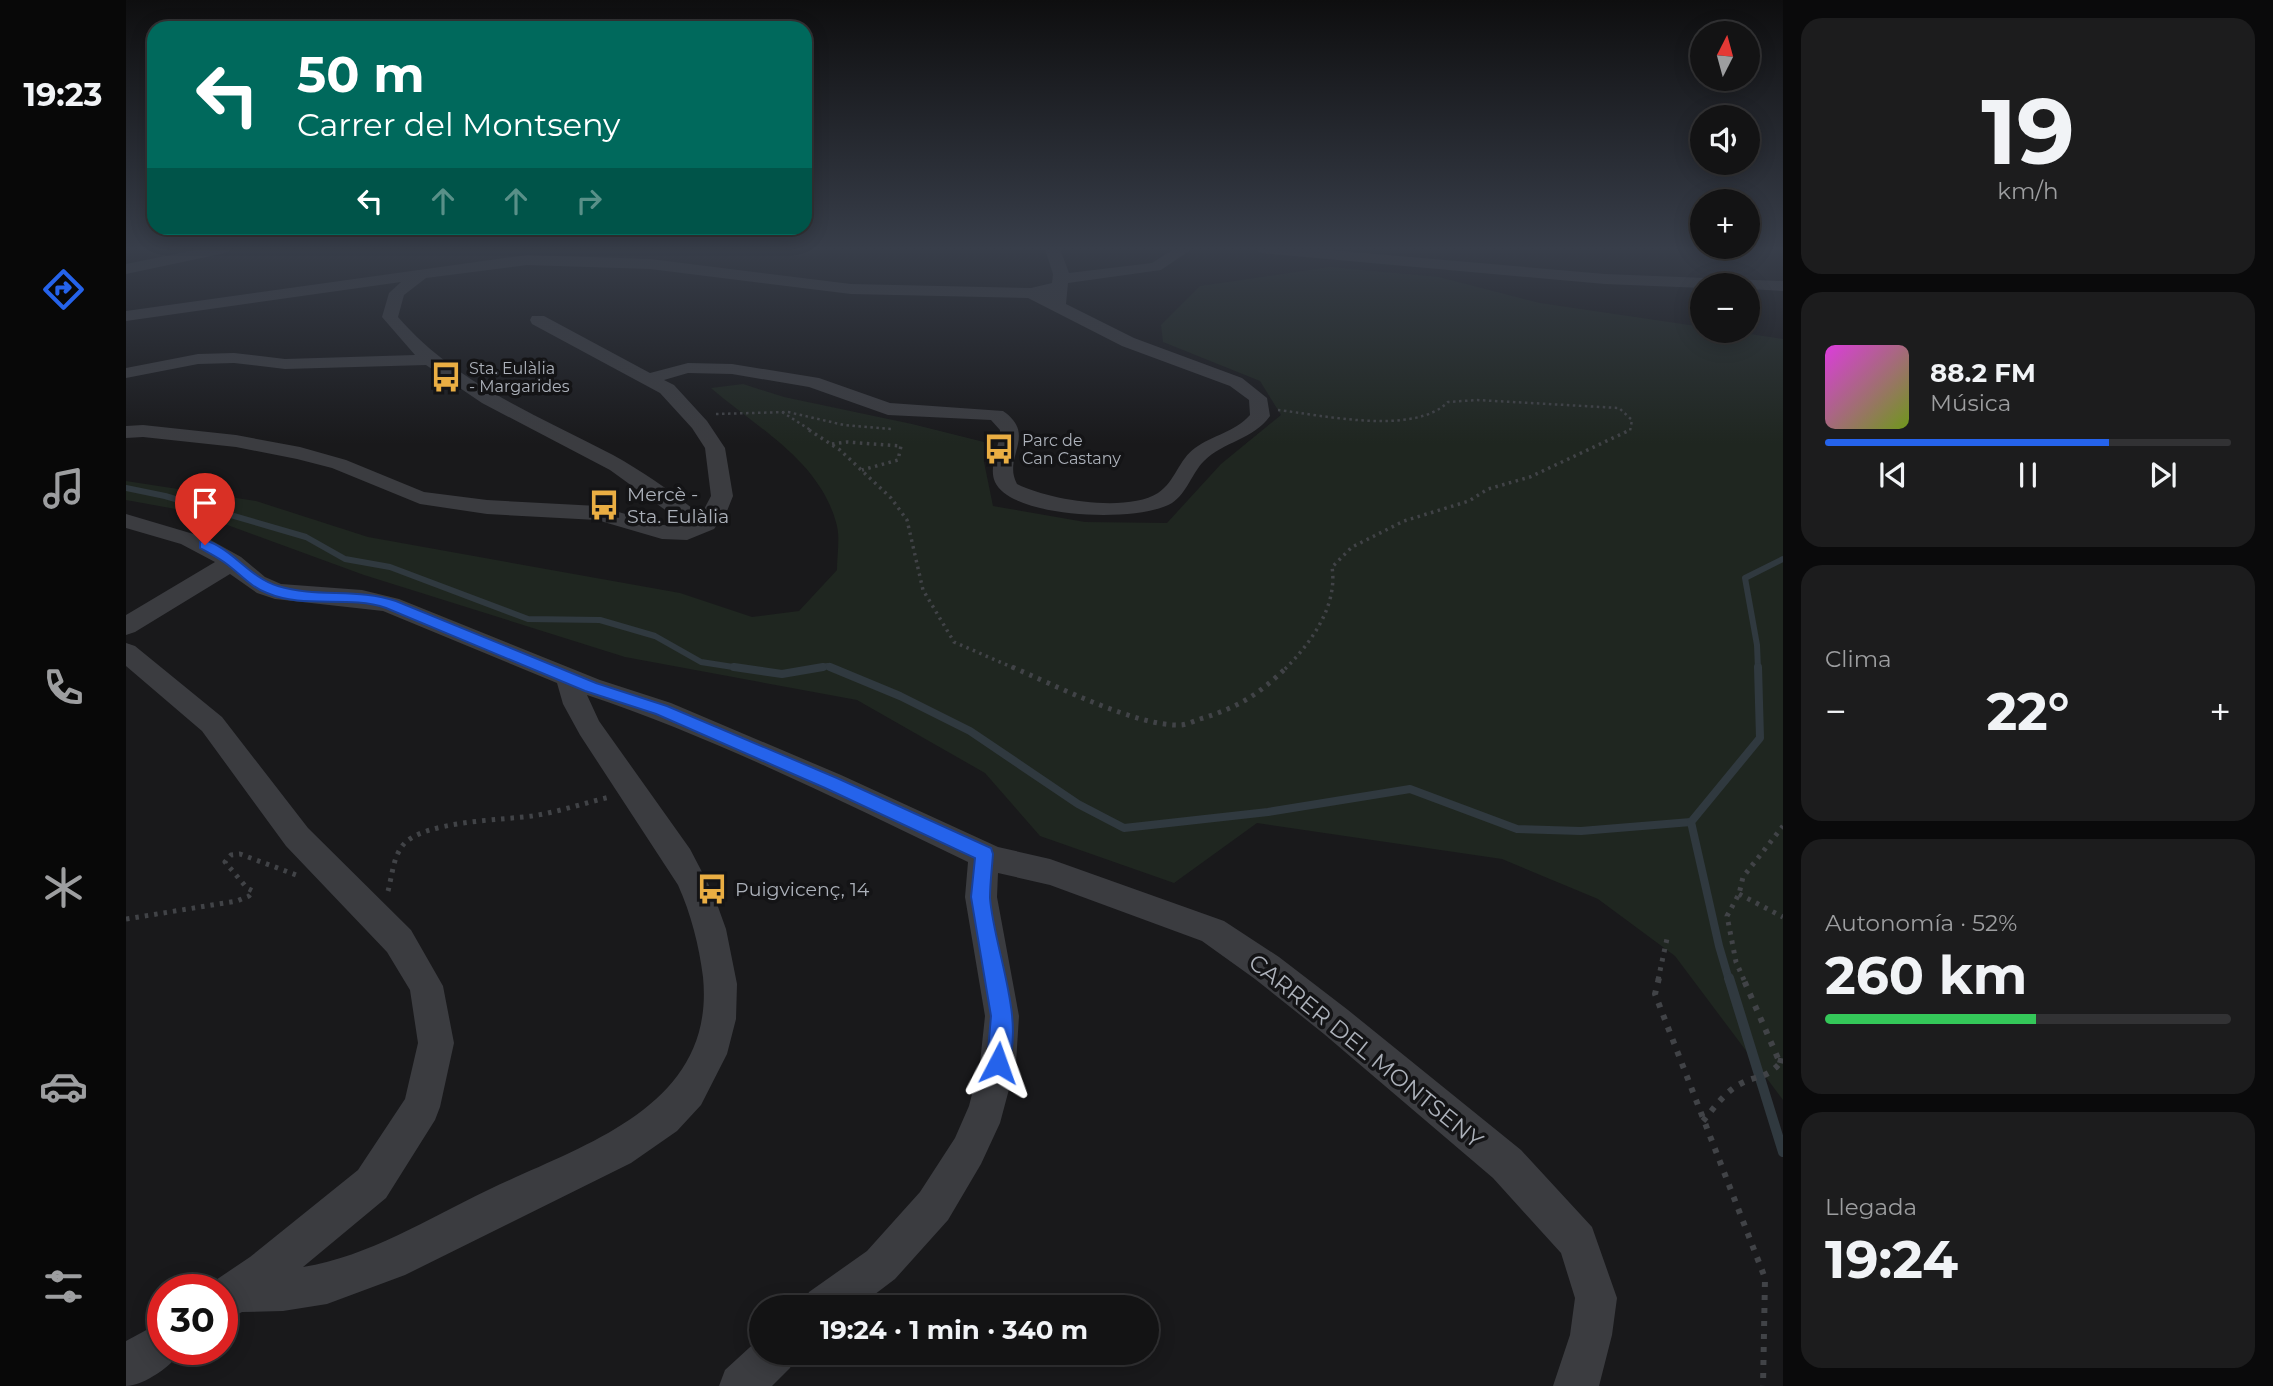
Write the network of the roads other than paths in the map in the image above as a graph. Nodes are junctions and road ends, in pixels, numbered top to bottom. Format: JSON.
{"nodes":[{"id":1,"x":391,"y":314,"type":"edge"},
{"id":2,"x":1071,"y":314,"type":"edge"},
{"id":3,"x":538,"y":320,"type":"dead end"},
{"id":4,"x":428,"y":360,"type":"junction"},
{"id":5,"x":126,"y":373,"type":"edge"},
{"id":6,"x":647,"y":379,"type":"junction"},
{"id":7,"x":126,"y":432,"type":"edge"},
{"id":8,"x":126,"y":521,"type":"edge"},
{"id":9,"x":701,"y":526,"type":"junction"},
{"id":10,"x":233,"y":562,"type":"junction"},
{"id":11,"x":126,"y":626,"type":"edge"},
{"id":12,"x":126,"y":653,"type":"edge"},
{"id":13,"x":568,"y":677,"type":"junction"},
{"id":14,"x":984,"y":854,"type":"junction"},
{"id":15,"x":238,"y":1291,"type":"edge"},
{"id":16,"x":238,"y":1295,"type":"edge"},
{"id":17,"x":840,"y":1295,"type":"edge"},
{"id":18,"x":147,"y":1353,"type":"edge"},
{"id":19,"x":763,"y":1365,"type":"edge"},
{"id":20,"x":126,"y":1367,"type":"edge"},
{"id":21,"x":741,"y":1386,"type":"edge"},
{"id":22,"x":1575,"y":1386,"type":"edge"}],
"edges":[{"from":1,"to":4,"type":"street"},
{"from":2,"to":6,"type":"street"},
{"from":3,"to":6,"type":"street"},
{"from":4,"to":5,"type":"street"},
{"from":4,"to":9,"type":"street"},
{"from":6,"to":9,"type":"street"},
{"from":7,"to":9,"type":"street"},
{"from":8,"to":10,"type":"street","name":"CARRER DEL MONTSENY"},
{"from":10,"to":11,"type":"street"},
{"from":10,"to":13,"type":"street","name":"CARRER DEL MONTSENY"},
{"from":12,"to":15,"type":"street"},
{"from":13,"to":14,"type":"street","name":"CARRER DEL MONTSENY"},
{"from":13,"to":16,"type":"street"},
{"from":14,"to":17,"type":"street"},
{"from":14,"to":22,"type":"street","name":"CARRER DEL MONTSENY"},
{"from":18,"to":20,"type":"street"},
{"from":19,"to":21,"type":"street"}]}
